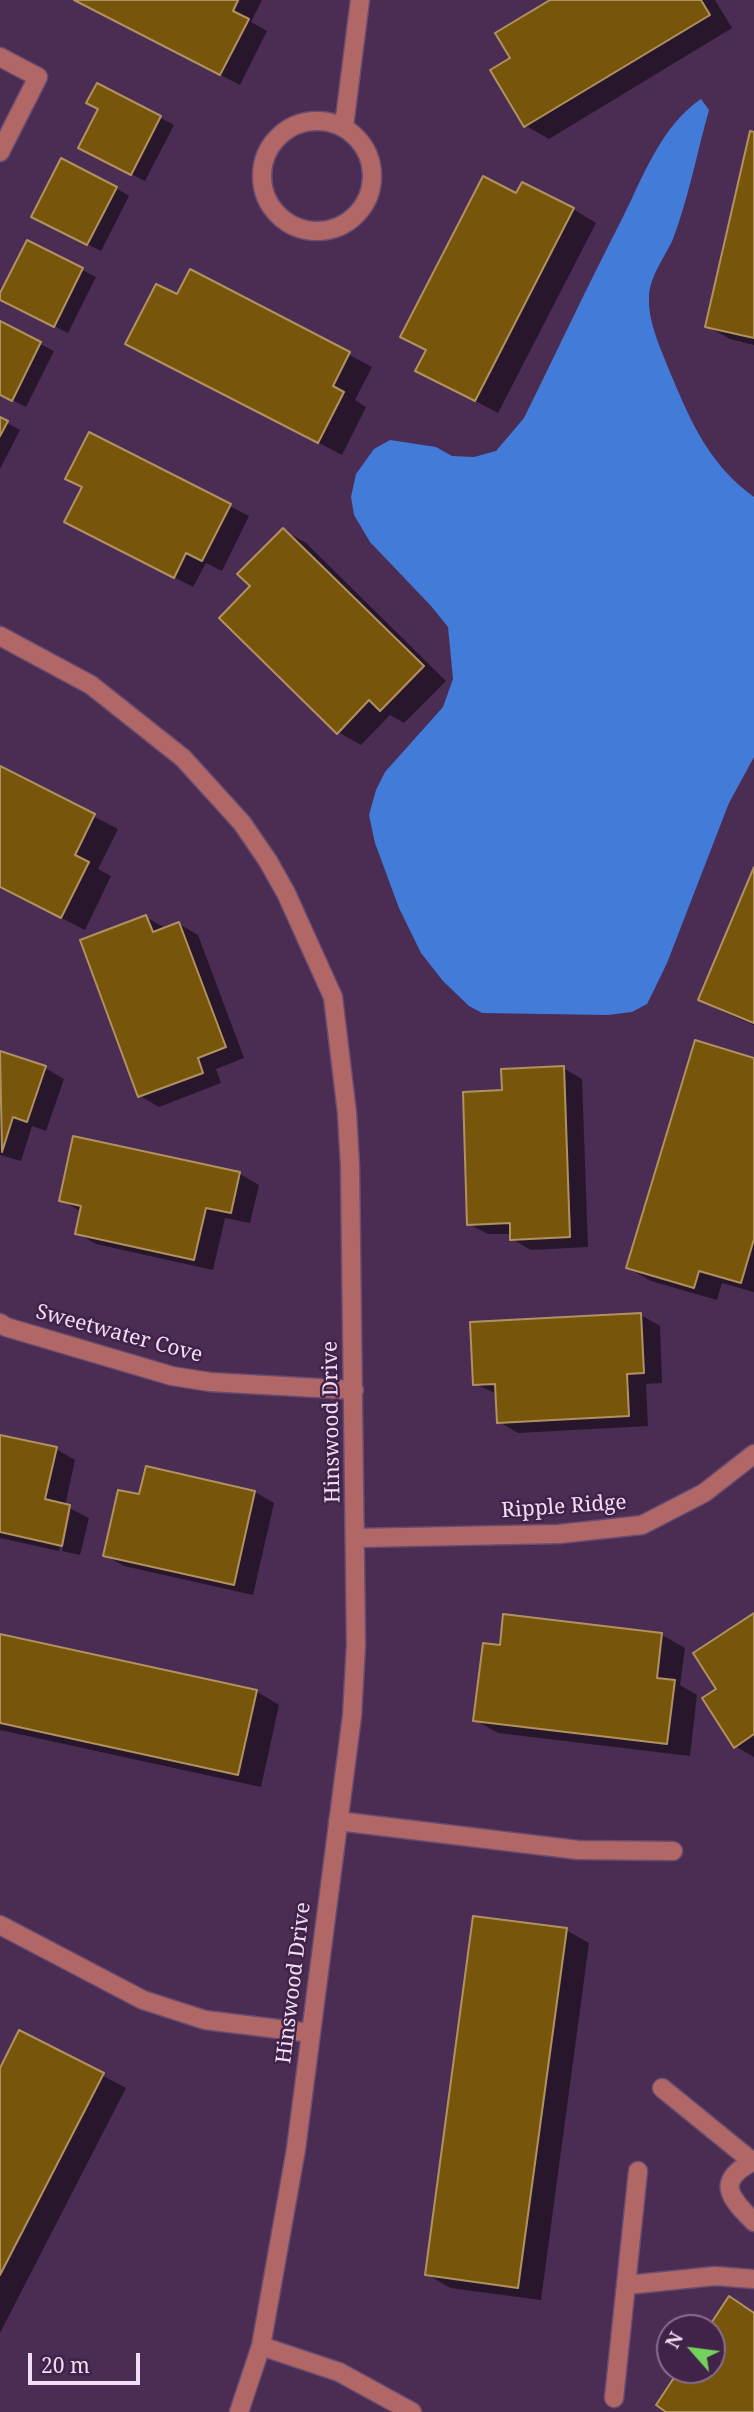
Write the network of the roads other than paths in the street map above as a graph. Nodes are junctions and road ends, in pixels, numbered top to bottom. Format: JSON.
{"nodes":[{"id":1,"x":360,"y":0,"type":"edge"},
{"id":2,"x":0,"y":57,"type":"edge"},
{"id":3,"x":344,"y":126,"type":"junction"},
{"id":4,"x":0,"y":152,"type":"edge"},
{"id":5,"x":0,"y":636,"type":"edge"},
{"id":6,"x":0,"y":1323,"type":"edge"},
{"id":7,"x":354,"y":1390,"type":"junction"},
{"id":8,"x":754,"y":1454,"type":"edge"},
{"id":9,"x":356,"y":1538,"type":"junction"},
{"id":10,"x":338,"y":1821,"type":"junction"},
{"id":11,"x":673,"y":1851,"type":"dead end"},
{"id":12,"x":0,"y":1925,"type":"edge"},
{"id":13,"x":311,"y":2034,"type":"junction"},
{"id":14,"x":662,"y":2088,"type":"dead end"},
{"id":15,"x":754,"y":2162,"type":"edge"},
{"id":16,"x":638,"y":2171,"type":"dead end"},
{"id":17,"x":754,"y":2222,"type":"edge"},
{"id":18,"x":754,"y":2279,"type":"edge"},
{"id":19,"x":627,"y":2285,"type":"junction"},
{"id":20,"x":261,"y":2346,"type":"junction"},
{"id":21,"x":614,"y":2398,"type":"dead end"},
{"id":22,"x":239,"y":2412,"type":"edge"},
{"id":23,"x":412,"y":2412,"type":"edge"}],
"edges":[{"from":1,"to":3,"type":"street"},
{"from":2,"to":4,"type":"street"},
{"from":3,"to":3,"type":"street"},
{"from":5,"to":7,"type":"street","name":"Hinswood Drive"},
{"from":6,"to":7,"type":"street","name":"Sweetwater Cove"},
{"from":7,"to":9,"type":"street","name":"Hinswood Drive"},
{"from":8,"to":9,"type":"street","name":"Ripple Ridge"},
{"from":9,"to":10,"type":"street","name":"Hinswood Drive"},
{"from":10,"to":11,"type":"street"},
{"from":10,"to":13,"type":"street","name":"Hinswood Drive"},
{"from":12,"to":13,"type":"street"},
{"from":13,"to":20,"type":"street","name":"Hinswood Drive"},
{"from":14,"to":15,"type":"street"},
{"from":15,"to":17,"type":"street"},
{"from":16,"to":19,"type":"street"},
{"from":18,"to":19,"type":"street"},
{"from":19,"to":21,"type":"street"},
{"from":20,"to":22,"type":"street","name":"Hinswood Drive"},
{"from":20,"to":23,"type":"street"}]}
